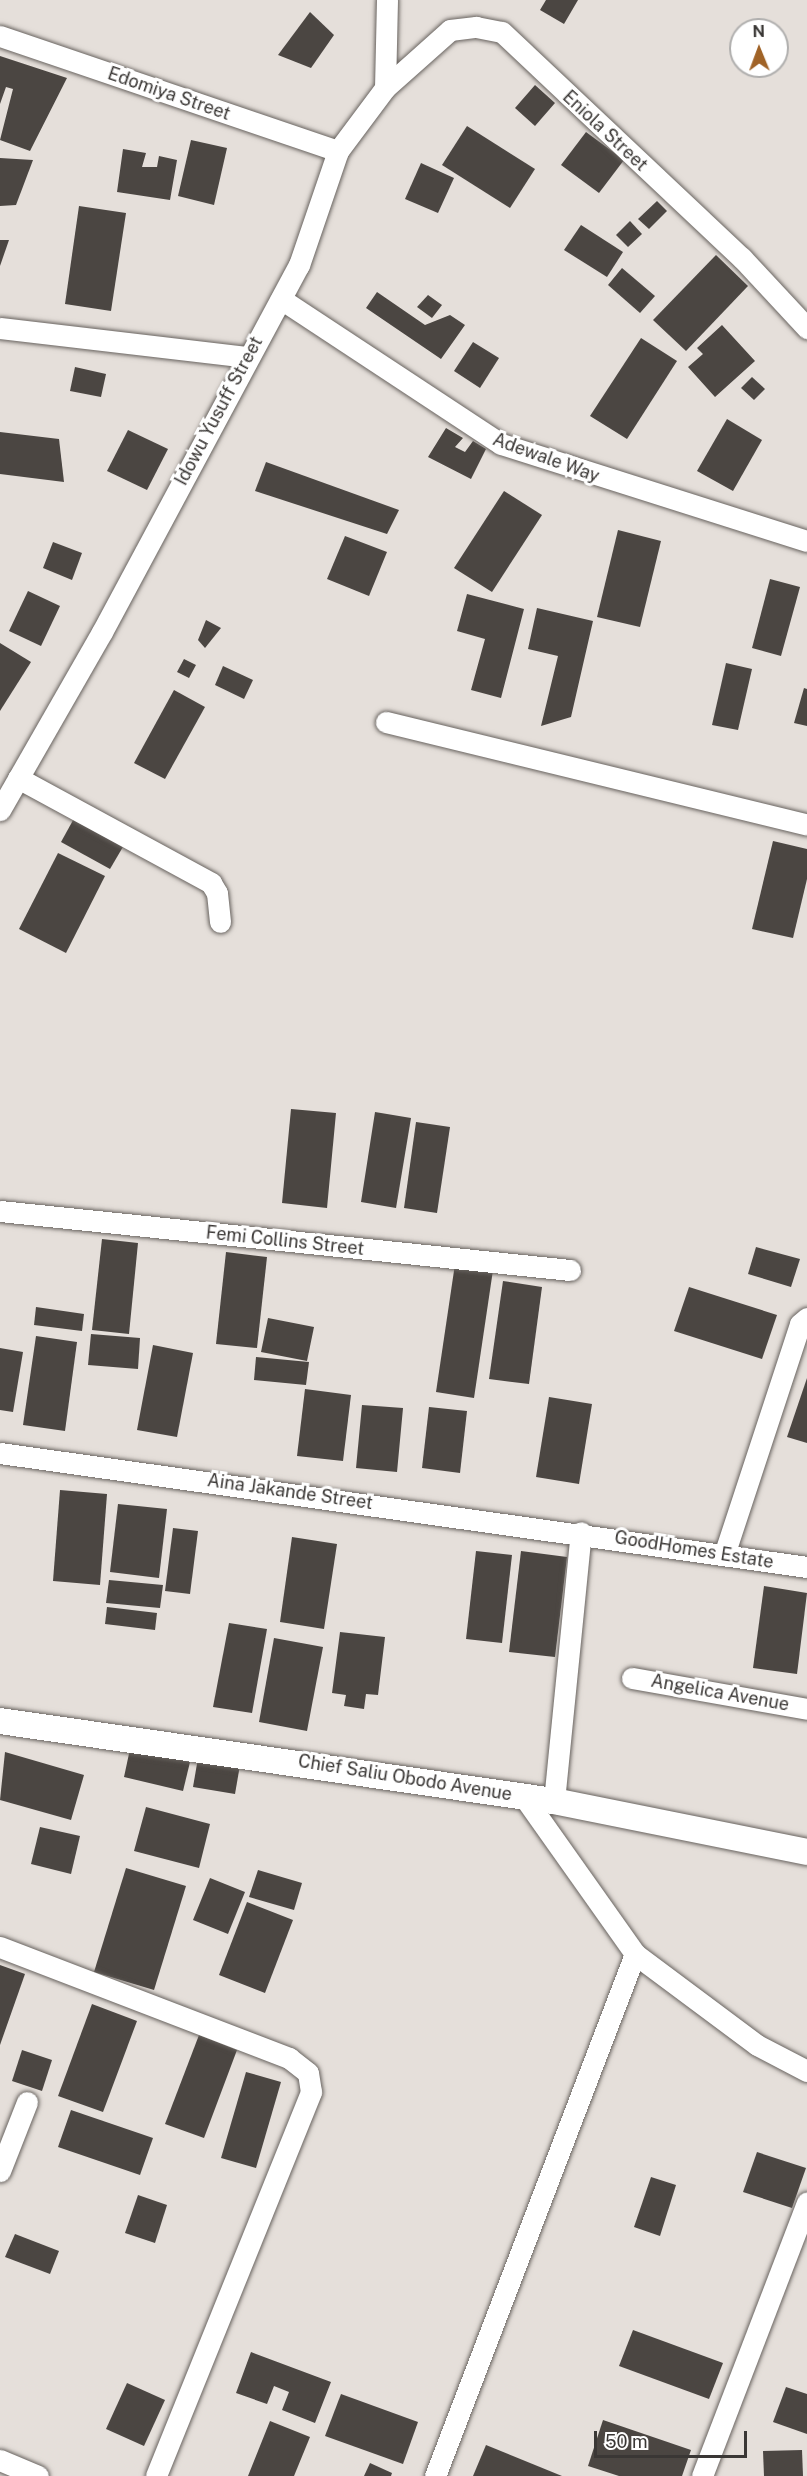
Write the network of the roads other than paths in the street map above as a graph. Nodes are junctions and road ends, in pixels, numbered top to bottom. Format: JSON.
{"nodes":[{"id":1,"x":387,"y":0,"type":"edge"},
{"id":2,"x":0,"y":36,"type":"edge"},
{"id":3,"x":385,"y":88,"type":"junction"},
{"id":4,"x":338,"y":151,"type":"junction"},
{"id":5,"x":281,"y":299,"type":"junction"},
{"id":6,"x":0,"y":328,"type":"edge"},
{"id":7,"x":807,"y":328,"type":"edge"},
{"id":8,"x":246,"y":357,"type":"junction"},
{"id":9,"x":807,"y":541,"type":"edge"},
{"id":10,"x":386,"y":722,"type":"dead end"},
{"id":11,"x":18,"y":778,"type":"junction"},
{"id":12,"x":0,"y":810,"type":"edge"},
{"id":13,"x":807,"y":825,"type":"edge"},
{"id":14,"x":220,"y":922,"type":"dead end"},
{"id":15,"x":0,"y":1211,"type":"edge"},
{"id":16,"x":570,"y":1270,"type":"dead end"},
{"id":17,"x":807,"y":1303,"type":"edge"},
{"id":18,"x":803,"y":1321,"type":"edge"},
{"id":19,"x":0,"y":1453,"type":"edge"},
{"id":20,"x":581,"y":1532,"type":"junction"},
{"id":21,"x":724,"y":1555,"type":"junction"},
{"id":22,"x":807,"y":1568,"type":"edge"},
{"id":23,"x":632,"y":1678,"type":"dead end"},
{"id":24,"x":807,"y":1709,"type":"edge"},
{"id":25,"x":0,"y":1721,"type":"edge"},
{"id":26,"x":524,"y":1797,"type":"junction"},
{"id":27,"x":554,"y":1801,"type":"junction"},
{"id":28,"x":807,"y":1852,"type":"edge"},
{"id":29,"x":0,"y":1947,"type":"edge"},
{"id":30,"x":635,"y":1954,"type":"junction"},
{"id":31,"x":807,"y":2071,"type":"edge"},
{"id":32,"x":27,"y":2102,"type":"dead end"},
{"id":33,"x":0,"y":2171,"type":"edge"},
{"id":34,"x":807,"y":2202,"type":"edge"},
{"id":35,"x":0,"y":2460,"type":"edge"},
{"id":36,"x":38,"y":2476,"type":"edge"},
{"id":37,"x":156,"y":2476,"type":"edge"},
{"id":38,"x":435,"y":2476,"type":"edge"},
{"id":39,"x":702,"y":2476,"type":"edge"}],
"edges":[{"from":1,"to":3,"type":"street"},
{"from":2,"to":4,"type":"street","name":"Edomiya Street"},
{"from":3,"to":4,"type":"street","name":"Idowu Yusuff Street"},
{"from":3,"to":7,"type":"street","name":"Eniola Street"},
{"from":4,"to":5,"type":"street","name":"Idowu Yusuff Street"},
{"from":5,"to":8,"type":"street","name":"Idowu Yusuff Street"},
{"from":5,"to":9,"type":"street","name":"Adewale Way"},
{"from":6,"to":8,"type":"street"},
{"from":8,"to":11,"type":"street","name":"Idowu Yusuff Street"},
{"from":10,"to":13,"type":"street"},
{"from":11,"to":12,"type":"street","name":"Idowu Yusuff Street"},
{"from":11,"to":14,"type":"street"},
{"from":15,"to":16,"type":"street","name":"Femi Collins Street"},
{"from":17,"to":18,"type":"street"},
{"from":18,"to":21,"type":"street"},
{"from":19,"to":20,"type":"street","name":"Aina Jakande Street"},
{"from":20,"to":21,"type":"street","name":"GoodHomes Estate"},
{"from":20,"to":27,"type":"street"},
{"from":21,"to":22,"type":"street","name":"GoodHomes Estate"},
{"from":23,"to":24,"type":"street","name":"Angelica Avenue"},
{"from":25,"to":26,"type":"street","name":"Chief Saliu Obodo Avenue"},
{"from":26,"to":27,"type":"street","name":"Chief Saliu Obodo Avenue"},
{"from":26,"to":30,"type":"street"},
{"from":27,"to":28,"type":"street","name":"Chief Saliu Obodo Avenue"},
{"from":29,"to":37,"type":"street"},
{"from":30,"to":31,"type":"street"},
{"from":30,"to":38,"type":"street"},
{"from":32,"to":33,"type":"street"},
{"from":34,"to":39,"type":"street"},
{"from":35,"to":36,"type":"street"}]}
